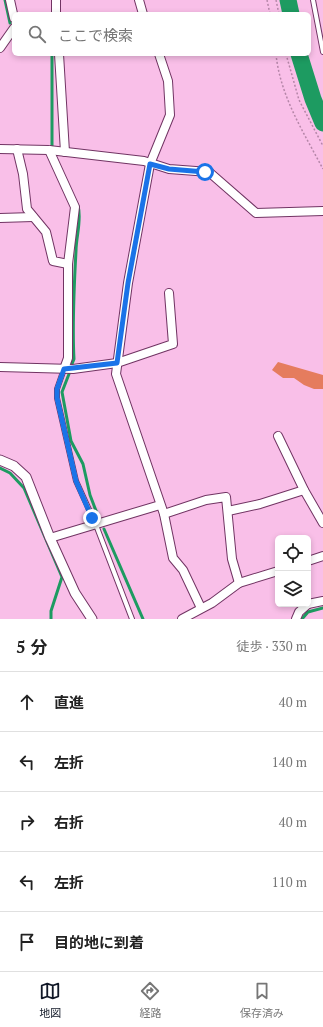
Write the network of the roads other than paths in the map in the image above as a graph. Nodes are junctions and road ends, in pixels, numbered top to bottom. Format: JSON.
{"nodes":[{"id":1,"x":10,"y":0,"type":"edge"},
{"id":2,"x":56,"y":0,"type":"edge"},
{"id":3,"x":139,"y":0,"type":"edge"},
{"id":4,"x":312,"y":0,"type":"edge"},
{"id":5,"x":13,"y":12,"type":"edge"},
{"id":6,"x":56,"y":12,"type":"edge"},
{"id":7,"x":142,"y":12,"type":"edge"},
{"id":8,"x":12,"y":31,"type":"edge"},
{"id":9,"x":0,"y":48,"type":"edge"},
{"id":10,"x":323,"y":52,"type":"edge"},
{"id":11,"x":59,"y":56,"type":"edge"},
{"id":12,"x":160,"y":56,"type":"edge"},
{"id":13,"x":0,"y":149,"type":"edge"},
{"id":14,"x":17,"y":149,"type":"junction"},
{"id":15,"x":49,"y":150,"type":"junction"},
{"id":16,"x":65,"y":152,"type":"junction"},
{"id":17,"x":150,"y":164,"type":"junction"},
{"id":18,"x":323,"y":211,"type":"edge"},
{"id":19,"x":0,"y":218,"type":"edge"},
{"id":20,"x":33,"y":218,"type":"junction"},
{"id":21,"x":68,"y":264,"type":"junction"},
{"id":22,"x":169,"y":293,"type":"dead end"},
{"id":23,"x":117,"y":363,"type":"junction"},
{"id":24,"x":0,"y":368,"type":"edge"},
{"id":25,"x":64,"y":369,"type":"junction"},
{"id":26,"x":278,"y":436,"type":"dead end"},
{"id":27,"x":0,"y":460,"type":"edge"},
{"id":28,"x":304,"y":490,"type":"junction"},
{"id":29,"x":160,"y":505,"type":"junction"},
{"id":30,"x":228,"y":511,"type":"junction"},
{"id":31,"x":164,"y":514,"type":"junction"},
{"id":32,"x":323,"y":523,"type":"edge"},
{"id":33,"x":96,"y":525,"type":"junction"},
{"id":34,"x":50,"y":538,"type":"junction"},
{"id":35,"x":323,"y":556,"type":"edge"},
{"id":36,"x":311,"y":560,"type":"edge"},
{"id":37,"x":275,"y":572,"type":"edge"},
{"id":38,"x":239,"y":583,"type":"junction"},
{"id":39,"x":323,"y":600,"type":"edge"},
{"id":40,"x":311,"y":603,"type":"edge"},
{"id":41,"x":305,"y":607,"type":"edge"},
{"id":42,"x":201,"y":608,"type":"junction"},
{"id":43,"x":92,"y":619,"type":"edge"},
{"id":44,"x":132,"y":619,"type":"edge"},
{"id":45,"x":182,"y":619,"type":"edge"},
{"id":46,"x":296,"y":619,"type":"edge"}],
"edges":[{"from":1,"to":5,"type":"street"},
{"from":2,"to":6,"type":"street"},
{"from":3,"to":7,"type":"street"},
{"from":4,"to":10,"type":"lane"},
{"from":8,"to":9,"type":"street"},
{"from":11,"to":16,"type":"street"},
{"from":12,"to":17,"type":"street"},
{"from":13,"to":14,"type":"street"},
{"from":14,"to":15,"type":"street"},
{"from":14,"to":20,"type":"street"},
{"from":15,"to":16,"type":"street"},
{"from":15,"to":21,"type":"street"},
{"from":16,"to":17,"type":"street"},
{"from":17,"to":18,"type":"street"},
{"from":17,"to":23,"type":"street"},
{"from":19,"to":20,"type":"street"},
{"from":20,"to":21,"type":"street"},
{"from":21,"to":25,"type":"street"},
{"from":22,"to":23,"type":"street"},
{"from":23,"to":25,"type":"street"},
{"from":23,"to":29,"type":"street"},
{"from":24,"to":25,"type":"street"},
{"from":25,"to":33,"type":"lane"},
{"from":26,"to":28,"type":"street"},
{"from":27,"to":34,"type":"street"},
{"from":28,"to":30,"type":"street"},
{"from":28,"to":32,"type":"street"},
{"from":29,"to":31,"type":"street"},
{"from":29,"to":33,"type":"street"},
{"from":30,"to":31,"type":"street"},
{"from":30,"to":38,"type":"street"},
{"from":31,"to":42,"type":"street"},
{"from":33,"to":34,"type":"street"},
{"from":33,"to":44,"type":"lane"},
{"from":34,"to":43,"type":"street"},
{"from":35,"to":36,"type":"street"},
{"from":37,"to":38,"type":"street"},
{"from":38,"to":42,"type":"street"},
{"from":39,"to":40,"type":"street"},
{"from":41,"to":46,"type":"street"},
{"from":42,"to":45,"type":"street"}]}
